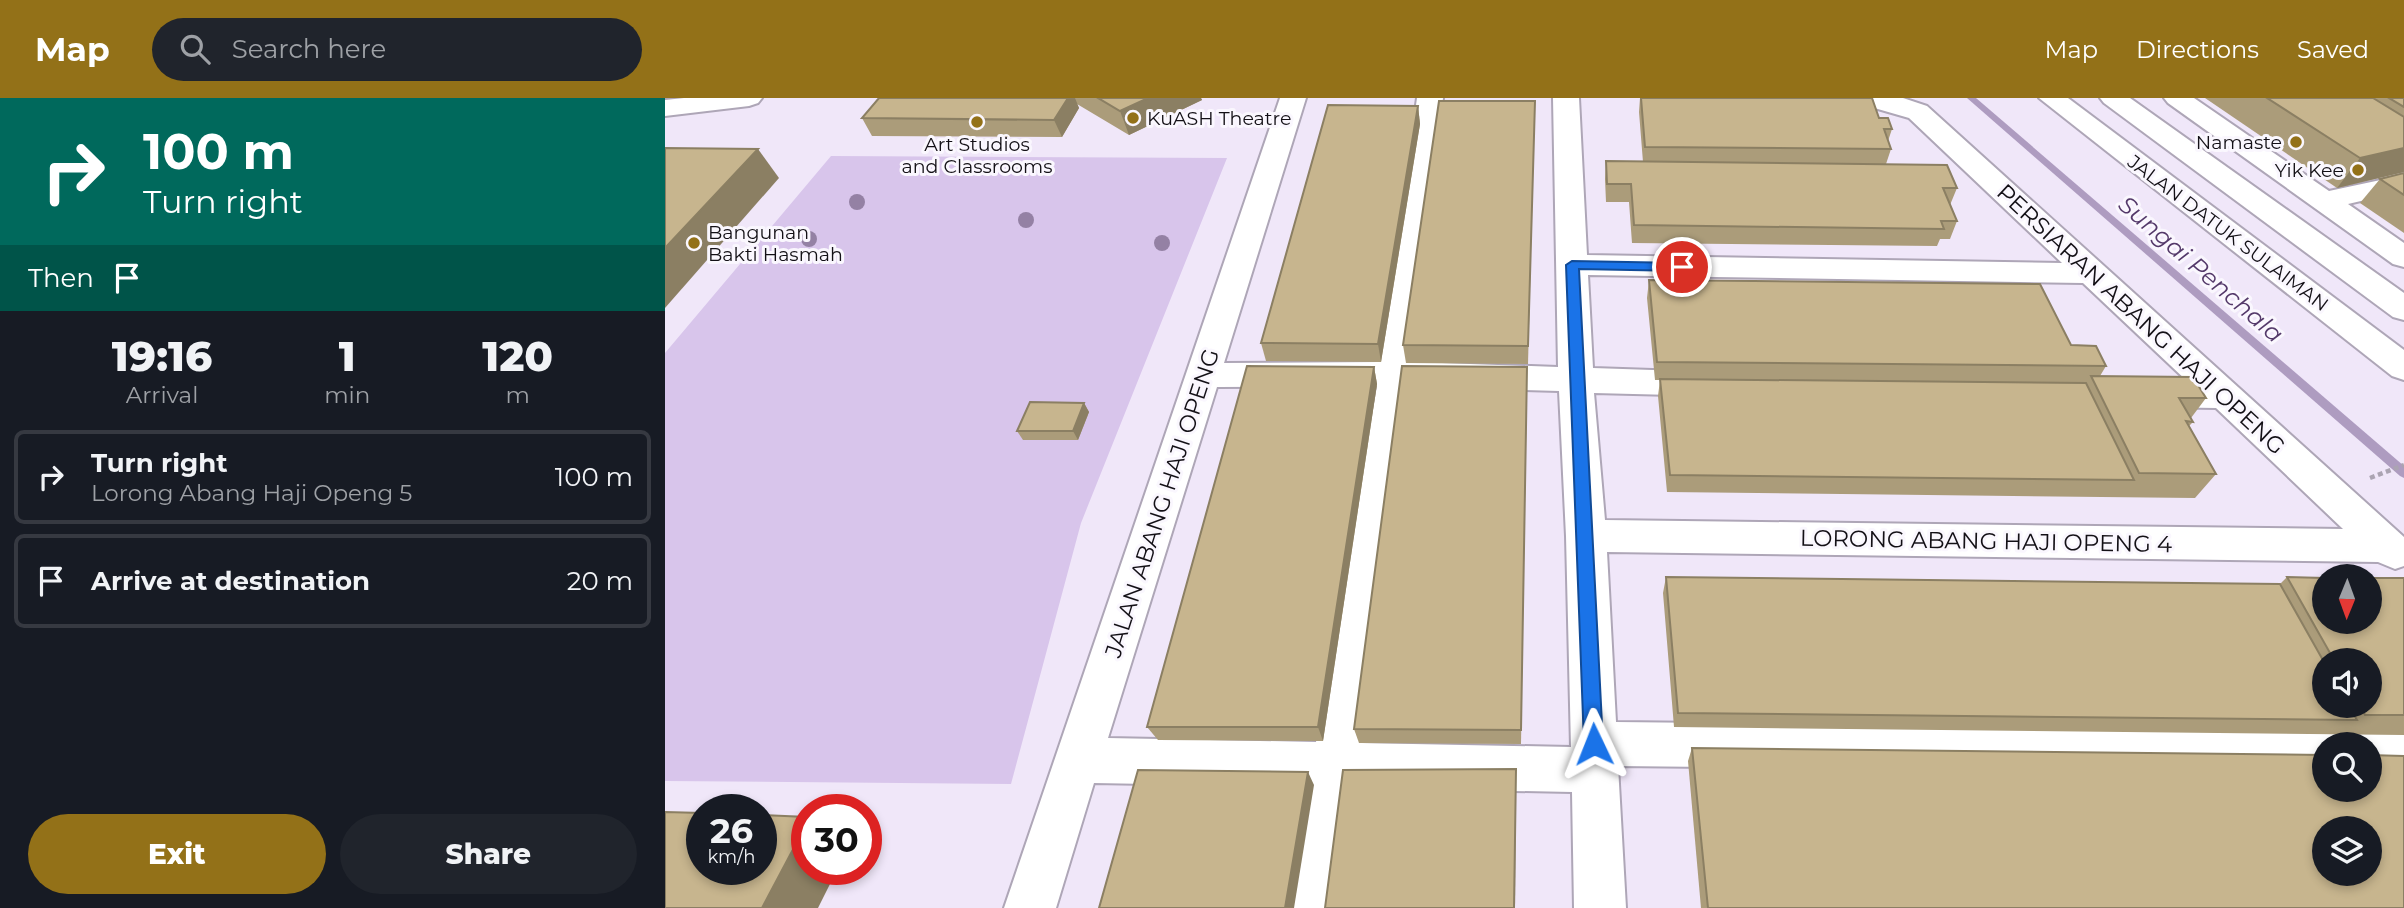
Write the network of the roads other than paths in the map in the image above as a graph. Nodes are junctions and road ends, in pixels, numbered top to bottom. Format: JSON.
{"nodes":[{"id":1,"x":749,"y":98,"type":"edge"},
{"id":2,"x":1293,"y":98,"type":"edge"},
{"id":3,"x":1430,"y":98,"type":"edge"},
{"id":4,"x":1566,"y":98,"type":"edge"},
{"id":5,"x":1866,"y":98,"type":"edge"},
{"id":6,"x":2052,"y":98,"type":"edge"},
{"id":7,"x":2113,"y":98,"type":"edge"},
{"id":8,"x":2177,"y":98,"type":"edge"},
{"id":9,"x":665,"y":108,"type":"edge"},
{"id":10,"x":1950,"y":179,"type":"edge"},
{"id":11,"x":1991,"y":180,"type":"junction"},
{"id":12,"x":2404,"y":183,"type":"edge"},
{"id":13,"x":2331,"y":205,"type":"junction"},
{"id":14,"x":2404,"y":257,"type":"edge"},
{"id":15,"x":1572,"y":265,"type":"junction"},
{"id":16,"x":2345,"y":267,"type":"junction"},
{"id":17,"x":2092,"y":273,"type":"junction"},
{"id":18,"x":2404,"y":309,"type":"edge"},
{"id":19,"x":2404,"y":368,"type":"edge"},
{"id":20,"x":1396,"y":374,"type":"junction"},
{"id":21,"x":1203,"y":376,"type":"junction"},
{"id":22,"x":1576,"y":381,"type":"junction"},
{"id":23,"x":1742,"y":385,"type":"edge"},
{"id":24,"x":2128,"y":394,"type":"edge"},
{"id":25,"x":2224,"y":396,"type":"junction"},
{"id":26,"x":1586,"y":536,"type":"junction"},
{"id":27,"x":2395,"y":554,"type":"edge"},
{"id":28,"x":2312,"y":752,"type":"edge"},
{"id":29,"x":2382,"y":752,"type":"edge"},
{"id":30,"x":2404,"y":753,"type":"edge"},
{"id":31,"x":1594,"y":757,"type":"junction"},
{"id":32,"x":1078,"y":760,"type":"junction"},
{"id":33,"x":1336,"y":766,"type":"junction"},
{"id":34,"x":1030,"y":908,"type":"edge"},
{"id":35,"x":1313,"y":908,"type":"edge"},
{"id":36,"x":1600,"y":908,"type":"edge"}],
"edges":[{"from":1,"to":9,"type":"street"},
{"from":2,"to":21,"type":"street","name":"JALAN ABANG HAJI OPENG"},
{"from":3,"to":20,"type":"street"},
{"from":4,"to":15,"type":"street"},
{"from":5,"to":11,"type":"street","name":"PERSIARAN ABANG HAJI OPENG"},
{"from":6,"to":19,"type":"street","name":"JALAN DATUK SULAIMAN"},
{"from":7,"to":16,"type":"street","name":"JALAN DATUK SULAIMAN"},
{"from":8,"to":13,"type":"street"},
{"from":10,"to":11,"type":"street"},
{"from":11,"to":17,"type":"street","name":"PERSIARAN ABANG HAJI OPENG"},
{"from":12,"to":13,"type":"street"},
{"from":13,"to":14,"type":"street"},
{"from":13,"to":16,"type":"street"},
{"from":15,"to":17,"type":"street"},
{"from":15,"to":22,"type":"street"},
{"from":16,"to":18,"type":"street","name":"JALAN DATUK SULAIMAN"},
{"from":17,"to":25,"type":"street","name":"PERSIARAN ABANG HAJI OPENG"},
{"from":20,"to":21,"type":"street"},
{"from":20,"to":22,"type":"street"},
{"from":20,"to":33,"type":"street"},
{"from":21,"to":32,"type":"street","name":"JALAN ABANG HAJI OPENG"},
{"from":22,"to":23,"type":"street"},
{"from":22,"to":26,"type":"street"},
{"from":24,"to":25,"type":"street"},
{"from":25,"to":27,"type":"street","name":"PERSIARAN ABANG HAJI OPENG"},
{"from":26,"to":27,"type":"street","name":"LORONG ABANG HAJI OPENG 4"},
{"from":26,"to":31,"type":"street"},
{"from":28,"to":31,"type":"street"},
{"from":29,"to":30,"type":"street"},
{"from":31,"to":33,"type":"street"},
{"from":31,"to":36,"type":"street"},
{"from":32,"to":33,"type":"street"},
{"from":32,"to":34,"type":"street","name":"JALAN ABANG HAJI OPENG"},
{"from":33,"to":35,"type":"street"}]}
